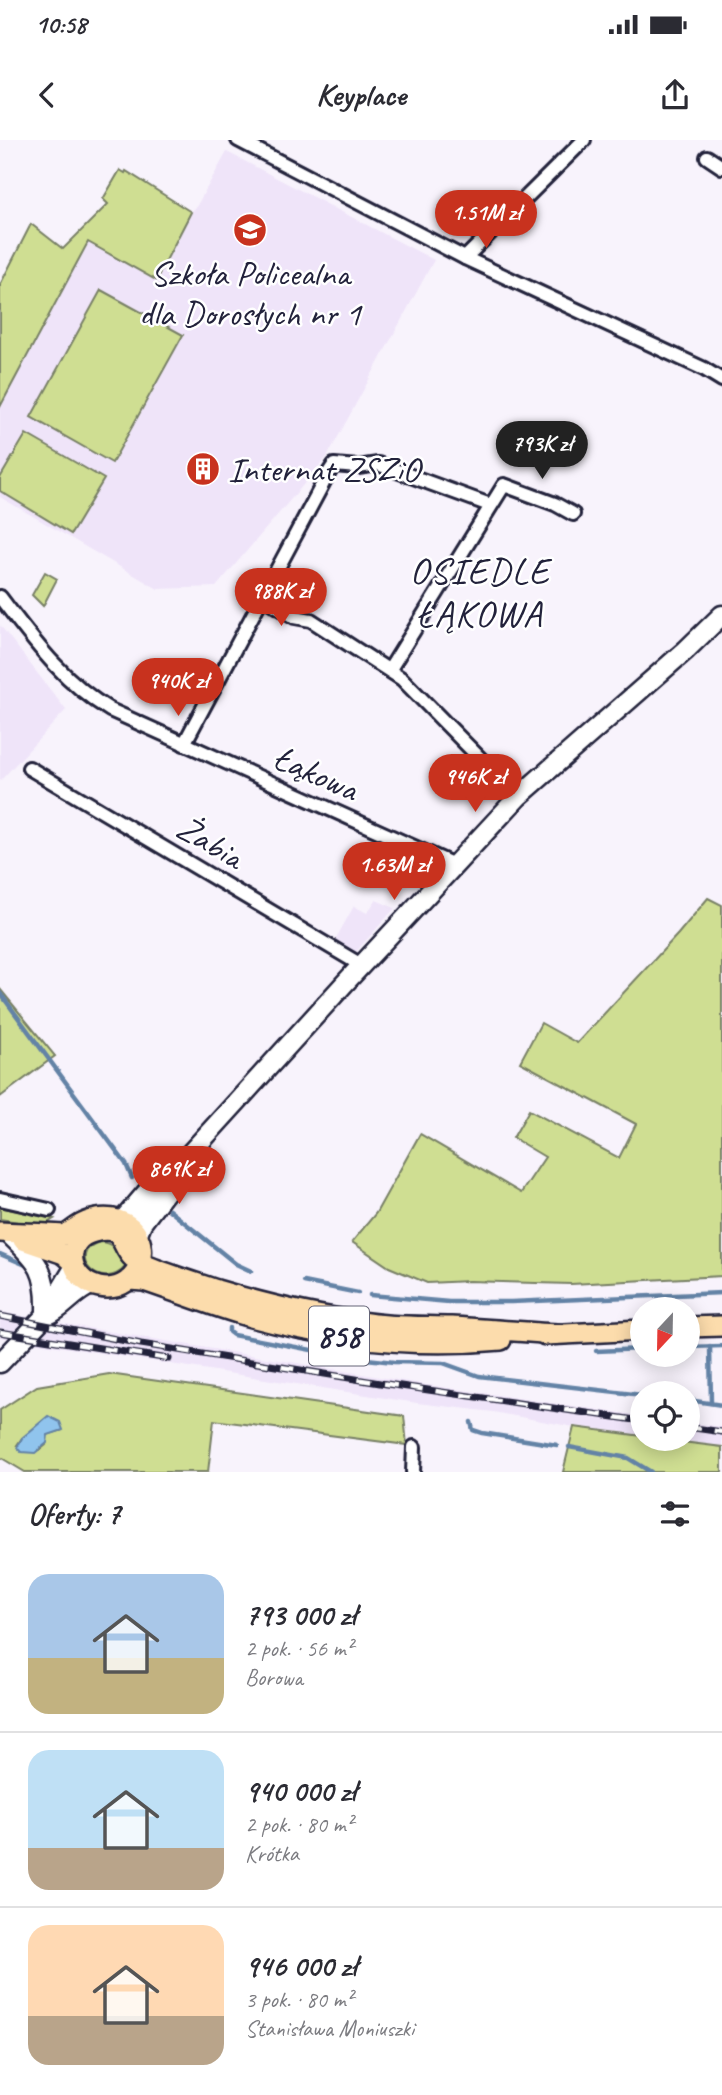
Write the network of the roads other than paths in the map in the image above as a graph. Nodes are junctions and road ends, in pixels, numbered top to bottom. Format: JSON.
{"nodes":[{"id":1,"x":238,"y":140,"type":"edge"},
{"id":2,"x":584,"y":140,"type":"edge"},
{"id":3,"x":707,"y":157,"type":"dead end"},
{"id":4,"x":722,"y":167,"type":"edge"},
{"id":5,"x":465,"y":258,"type":"junction"},
{"id":6,"x":722,"y":380,"type":"edge"},
{"id":7,"x":490,"y":505,"type":"junction"},
{"id":8,"x":573,"y":514,"type":"dead end"},
{"id":9,"x":0,"y":597,"type":"edge"},
{"id":10,"x":262,"y":597,"type":"junction"},
{"id":11,"x":722,"y":615,"type":"edge"},
{"id":12,"x":390,"y":669,"type":"junction"},
{"id":13,"x":184,"y":744,"type":"junction"},
{"id":14,"x":29,"y":768,"type":"dead end"},
{"id":15,"x":518,"y":797,"type":"junction"},
{"id":16,"x":454,"y":865,"type":"junction"},
{"id":17,"x":361,"y":965,"type":"junction"},
{"id":18,"x":184,"y":1160,"type":"junction"},
{"id":19,"x":0,"y":1199,"type":"edge"},
{"id":20,"x":49,"y":1210,"type":"dead end"},
{"id":21,"x":115,"y":1227,"type":"junction"},
{"id":22,"x":4,"y":1234,"type":"edge"},
{"id":23,"x":136,"y":1236,"type":"junction"},
{"id":24,"x":140,"y":1262,"type":"junction"},
{"id":25,"x":73,"y":1265,"type":"junction"},
{"id":26,"x":129,"y":1280,"type":"junction"},
{"id":27,"x":92,"y":1285,"type":"junction"},
{"id":28,"x":46,"y":1313,"type":"junction"},
{"id":29,"x":722,"y":1326,"type":"edge"},
{"id":30,"x":700,"y":1327,"type":"edge"},
{"id":31,"x":630,"y":1331,"type":"edge"},
{"id":32,"x":557,"y":1334,"type":"junction"},
{"id":33,"x":0,"y":1363,"type":"edge"},
{"id":34,"x":414,"y":1447,"type":"dead end"},
{"id":35,"x":413,"y":1472,"type":"edge"}],
"edges":[{"from":1,"to":5,"type":"street"},
{"from":2,"to":5,"type":"street"},
{"from":3,"to":4,"type":"street"},
{"from":5,"to":6,"type":"street"},
{"from":7,"to":8,"type":"street"},
{"from":7,"to":10,"type":"street"},
{"from":7,"to":12,"type":"street"},
{"from":9,"to":13,"type":"street","name":"Łąkowa"},
{"from":10,"to":12,"type":"street"},
{"from":10,"to":13,"type":"street"},
{"from":11,"to":15,"type":"street"},
{"from":12,"to":15,"type":"street"},
{"from":13,"to":16,"type":"street","name":"Łąkowa"},
{"from":14,"to":17,"type":"street","name":"Żabia"},
{"from":15,"to":16,"type":"street"},
{"from":16,"to":17,"type":"street"},
{"from":17,"to":18,"type":"street"},
{"from":18,"to":21,"type":"street"},
{"from":18,"to":23,"type":"street"},
{"from":19,"to":20,"type":"street"},
{"from":21,"to":22,"type":"main road"},
{"from":21,"to":23,"type":"main road"},
{"from":21,"to":24,"type":"main road"},
{"from":21,"to":25,"type":"main road"},
{"from":22,"to":25,"type":"main road"},
{"from":22,"to":28,"type":"street"},
{"from":23,"to":24,"type":"main road"},
{"from":24,"to":26,"type":"main road"},
{"from":24,"to":32,"type":"main road","number":"858"},
{"from":25,"to":27,"type":"main road"},
{"from":25,"to":28,"type":"street"},
{"from":26,"to":27,"type":"main road","number":"858"},
{"from":26,"to":32,"type":"main road","number":"858"},
{"from":27,"to":28,"type":"street"},
{"from":28,"to":33,"type":"street"},
{"from":29,"to":30,"type":"main road"},
{"from":31,"to":32,"type":"main road","number":"858"},
{"from":34,"to":35,"type":"street"}]}
